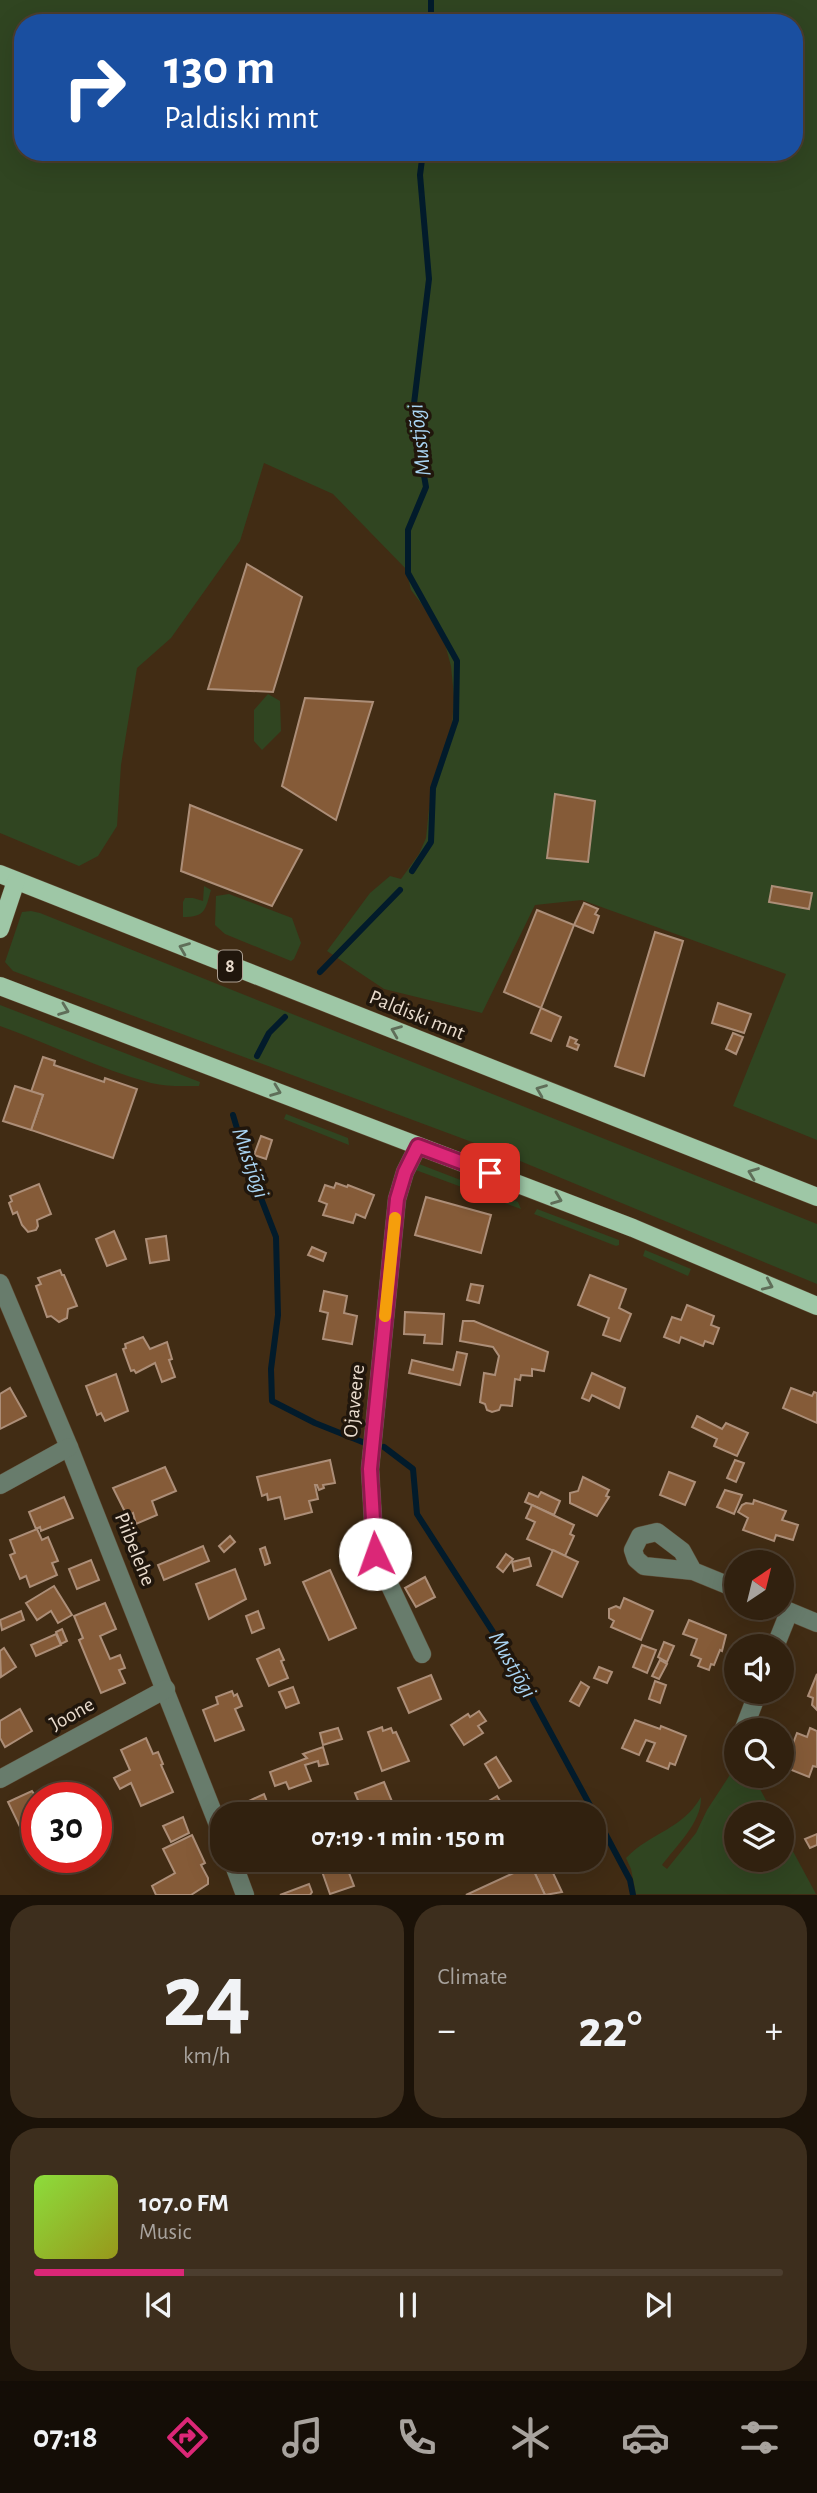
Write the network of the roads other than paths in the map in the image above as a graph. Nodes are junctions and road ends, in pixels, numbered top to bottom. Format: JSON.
{"nodes":[{"id":1,"x":8,"y":877,"type":"edge"},
{"id":2,"x":0,"y":929,"type":"edge"},
{"id":3,"x":0,"y":986,"type":"edge"},
{"id":4,"x":418,"y":1146,"type":"junction"},
{"id":5,"x":817,"y":1197,"type":"edge"},
{"id":6,"x":0,"y":1283,"type":"edge"},
{"id":7,"x":817,"y":1307,"type":"edge"},
{"id":8,"x":69,"y":1447,"type":"junction"},
{"id":9,"x":0,"y":1485,"type":"edge"},
{"id":10,"x":693,"y":1571,"type":"dead end"},
{"id":11,"x":724,"y":1584,"type":"edge"},
{"id":12,"x":794,"y":1614,"type":"edge"},
{"id":13,"x":817,"y":1623,"type":"edge"},
{"id":14,"x":422,"y":1654,"type":"dead end"},
{"id":15,"x":166,"y":1689,"type":"junction"},
{"id":16,"x":0,"y":1780,"type":"edge"},
{"id":17,"x":210,"y":1804,"type":"edge"},
{"id":18,"x":236,"y":1872,"type":"edge"},
{"id":19,"x":245,"y":1895,"type":"edge"}],
"edges":[{"from":1,"to":2,"type":"main road"},
{"from":5,"to":1,"type":"main road","name":"Paldiski mnt","number":"8","one_way":true},
{"from":3,"to":4,"type":"main road","one_way":true},
{"from":4,"to":7,"type":"main road","one_way":true},
{"from":4,"to":14,"type":"street","name":"Ojaveere"},
{"from":6,"to":8,"type":"street","name":"Piibelehe"},
{"from":8,"to":9,"type":"street"},
{"from":8,"to":15,"type":"street","name":"Piibelehe"},
{"from":10,"to":11,"type":"street"},
{"from":12,"to":13,"type":"street"},
{"from":15,"to":16,"type":"street","name":"Joone"},
{"from":15,"to":17,"type":"street","name":"Piibelehe"},
{"from":18,"to":19,"type":"street"}]}
